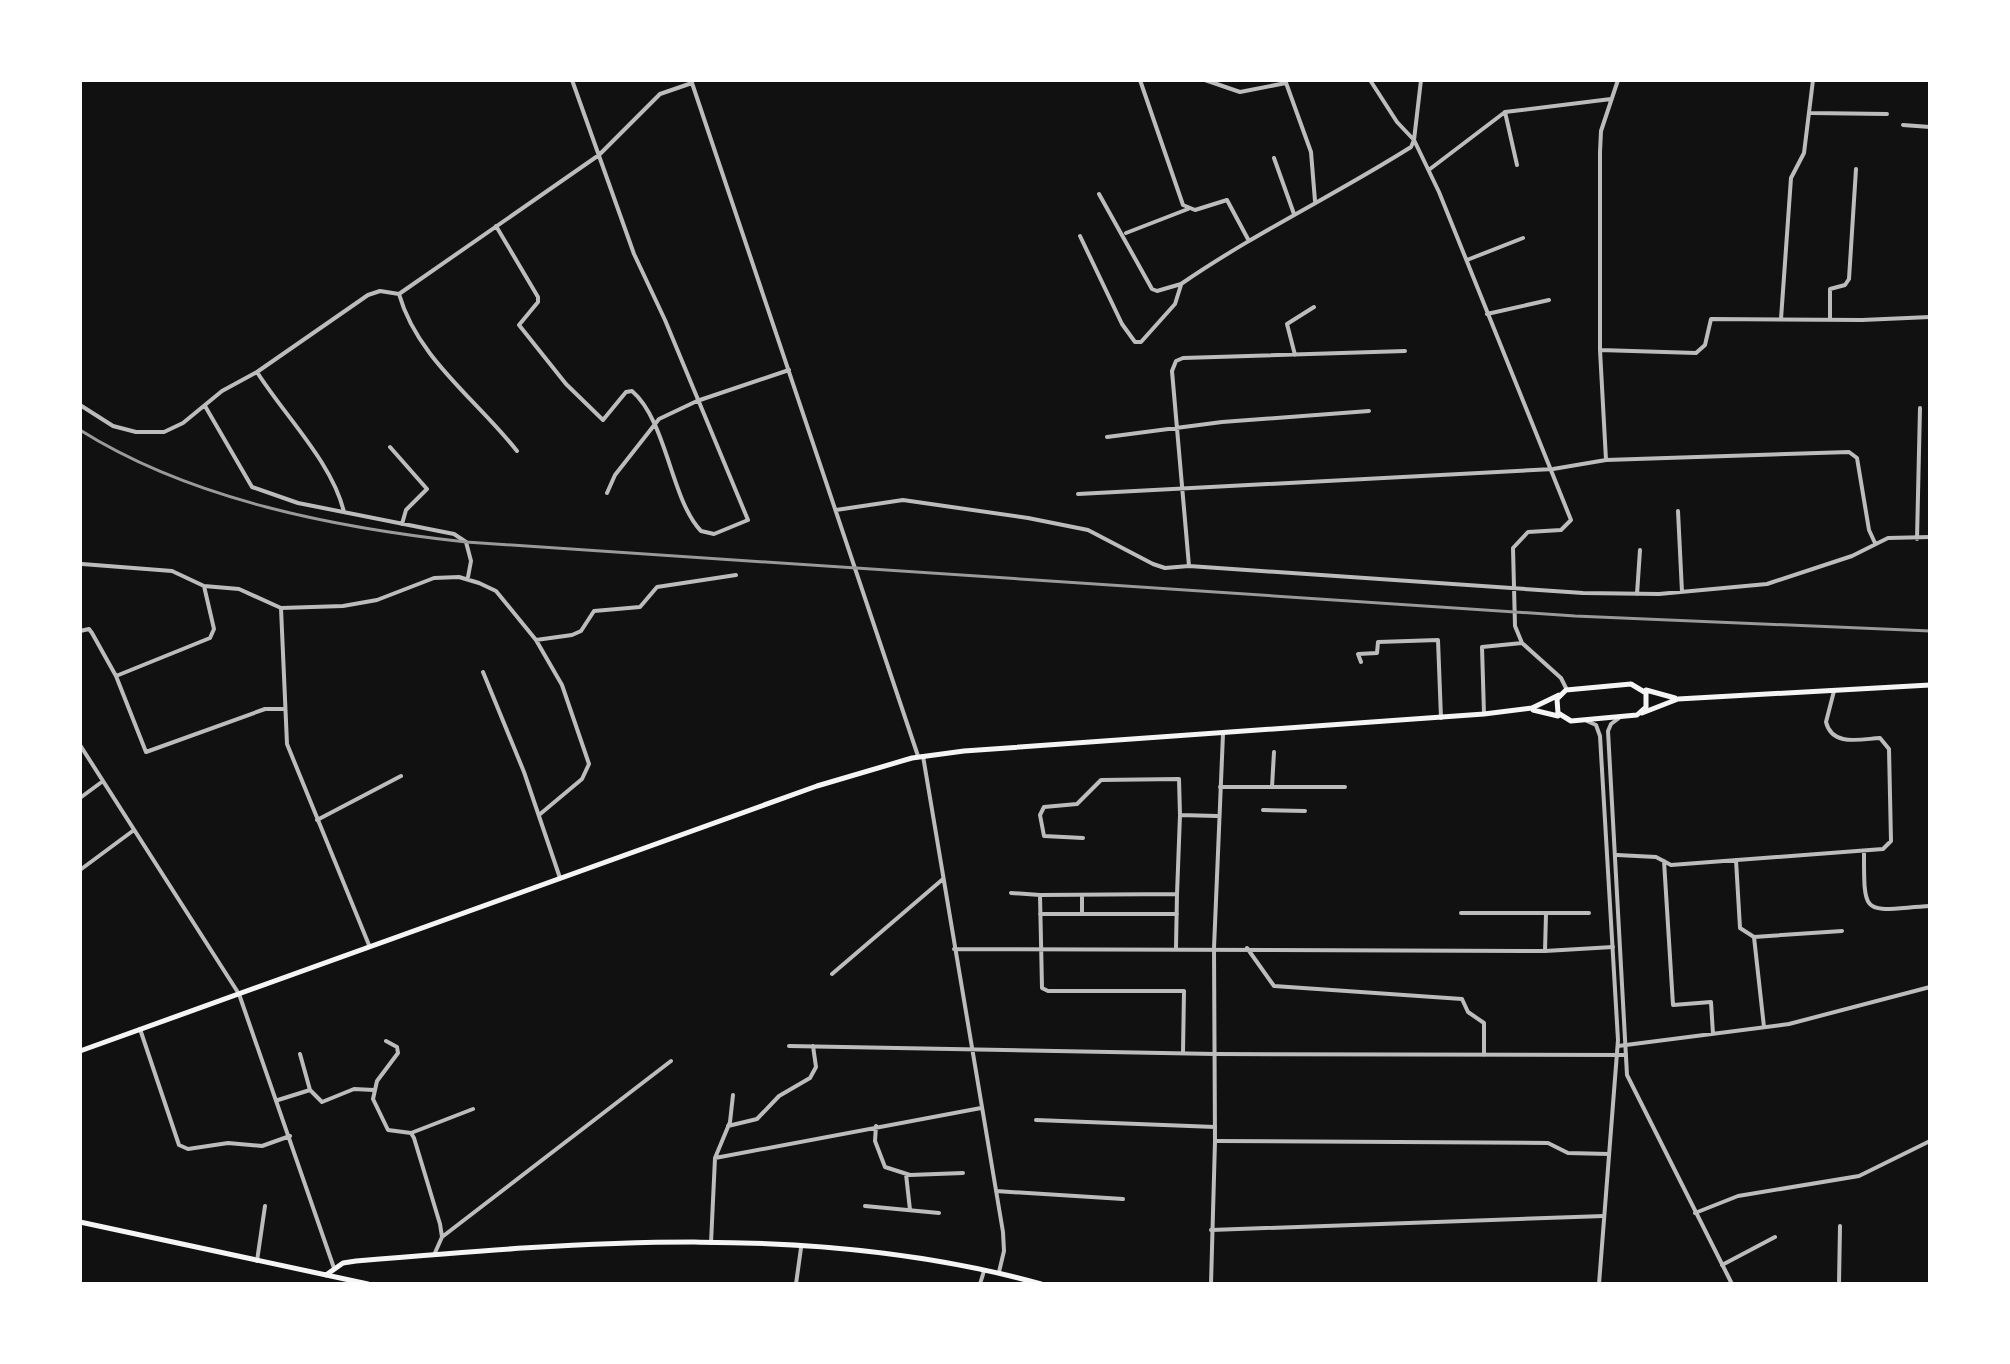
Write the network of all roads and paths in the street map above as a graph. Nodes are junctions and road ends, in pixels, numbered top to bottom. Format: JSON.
{"nodes":[{"id":1,"x":572,"y":80,"type":"edge"},
{"id":2,"x":1140,"y":80,"type":"edge"},
{"id":3,"x":1205,"y":80,"type":"edge"},
{"id":4,"x":1370,"y":80,"type":"edge"},
{"id":5,"x":1421,"y":80,"type":"edge"},
{"id":6,"x":1618,"y":80,"type":"edge"},
{"id":7,"x":1813,"y":80,"type":"edge"},
{"id":8,"x":1286,"y":81,"type":"edge"},
{"id":9,"x":691,"y":82,"type":"edge"},
{"id":10,"x":1611,"y":99,"type":"junction"},
{"id":11,"x":1505,"y":112,"type":"junction"},
{"id":12,"x":1811,"y":113,"type":"junction"},
{"id":13,"x":1887,"y":114,"type":"dead end"},
{"id":14,"x":1903,"y":125,"type":"dead end"},
{"id":15,"x":1930,"y":127,"type":"edge"},
{"id":16,"x":1414,"y":140,"type":"junction"},
{"id":17,"x":599,"y":155,"type":"junction"},
{"id":18,"x":1274,"y":158,"type":"dead end"},
{"id":19,"x":1517,"y":165,"type":"dead end"},
{"id":20,"x":1429,"y":169,"type":"junction"},
{"id":21,"x":1856,"y":169,"type":"dead end"},
{"id":22,"x":1099,"y":194,"type":"dead end"},
{"id":23,"x":1315,"y":201,"type":"junction"},
{"id":24,"x":1188,"y":209,"type":"junction"},
{"id":25,"x":1294,"y":214,"type":"junction"},
{"id":26,"x":496,"y":226,"type":"junction"},
{"id":27,"x":1126,"y":233,"type":"dead end"},
{"id":28,"x":1080,"y":236,"type":"dead end"},
{"id":29,"x":1523,"y":238,"type":"dead end"},
{"id":30,"x":1249,"y":241,"type":"junction"},
{"id":31,"x":1467,"y":260,"type":"junction"},
{"id":32,"x":1181,"y":284,"type":"junction"},
{"id":33,"x":399,"y":294,"type":"junction"},
{"id":34,"x":1549,"y":300,"type":"dead end"},
{"id":35,"x":1314,"y":307,"type":"dead end"},
{"id":36,"x":1487,"y":314,"type":"junction"},
{"id":37,"x":1930,"y":317,"type":"edge"},
{"id":38,"x":1781,"y":319,"type":"junction"},
{"id":39,"x":1830,"y":320,"type":"junction"},
{"id":40,"x":1600,"y":350,"type":"junction"},
{"id":41,"x":1405,"y":351,"type":"dead end"},
{"id":42,"x":1295,"y":355,"type":"junction"},
{"id":43,"x":789,"y":370,"type":"junction"},
{"id":44,"x":257,"y":372,"type":"junction"},
{"id":45,"x":697,"y":401,"type":"junction"},
{"id":46,"x":80,"y":405,"type":"edge"},
{"id":47,"x":205,"y":406,"type":"junction"},
{"id":48,"x":1920,"y":408,"type":"dead end"},
{"id":49,"x":1369,"y":411,"type":"dead end"},
{"id":50,"x":655,"y":424,"type":"junction"},
{"id":51,"x":1180,"y":430,"type":"junction"},
{"id":52,"x":1107,"y":437,"type":"dead end"},
{"id":53,"x":390,"y":447,"type":"dead end"},
{"id":54,"x":517,"y":451,"type":"dead end"},
{"id":55,"x":1606,"y":460,"type":"junction"},
{"id":56,"x":1553,"y":469,"type":"junction"},
{"id":57,"x":1182,"y":487,"type":"junction"},
{"id":58,"x":607,"y":493,"type":"dead end"},
{"id":59,"x":1078,"y":494,"type":"dead end"},
{"id":60,"x":836,"y":510,"type":"junction"},
{"id":61,"x":1678,"y":511,"type":"dead end"},
{"id":62,"x":344,"y":512,"type":"junction"},
{"id":63,"x":402,"y":524,"type":"junction"},
{"id":64,"x":1930,"y":537,"type":"edge"},
{"id":65,"x":1917,"y":539,"type":"junction"},
{"id":66,"x":1875,"y":543,"type":"junction"},
{"id":67,"x":1640,"y":550,"type":"dead end"},
{"id":68,"x":82,"y":564,"type":"dead end"},
{"id":69,"x":1189,"y":566,"type":"junction"},
{"id":70,"x":736,"y":575,"type":"dead end"},
{"id":71,"x":467,"y":578,"type":"junction"},
{"id":72,"x":204,"y":586,"type":"junction"},
{"id":73,"x":1516,"y":587,"type":"junction"},
{"id":74,"x":1682,"y":592,"type":"junction"},
{"id":75,"x":1637,"y":594,"type":"junction"},
{"id":76,"x":281,"y":608,"type":"junction"},
{"id":77,"x":80,"y":631,"type":"edge"},
{"id":78,"x":536,"y":640,"type":"junction"},
{"id":79,"x":1522,"y":643,"type":"junction"},
{"id":80,"x":1361,"y":662,"type":"dead end"},
{"id":81,"x":483,"y":672,"type":"dead end"},
{"id":82,"x":116,"y":676,"type":"junction"},
{"id":83,"x":1930,"y":685,"type":"edge"},
{"id":84,"x":1643,"y":689,"type":"junction"},
{"id":85,"x":1567,"y":690,"type":"junction"},
{"id":86,"x":1834,"y":691,"type":"junction"},
{"id":87,"x":1559,"y":695,"type":"junction"},
{"id":88,"x":1683,"y":699,"type":"junction"},
{"id":89,"x":283,"y":709,"type":"junction"},
{"id":90,"x":1524,"y":710,"type":"junction"},
{"id":91,"x":1642,"y":713,"type":"junction"},
{"id":92,"x":1484,"y":714,"type":"junction"},
{"id":93,"x":1441,"y":718,"type":"junction"},
{"id":94,"x":1563,"y":718,"type":"junction"},
{"id":95,"x":1619,"y":718,"type":"junction"},
{"id":96,"x":1585,"y":720,"type":"junction"},
{"id":97,"x":1223,"y":734,"type":"junction"},
{"id":98,"x":80,"y":745,"type":"edge"},
{"id":99,"x":1274,"y":752,"type":"dead end"},
{"id":100,"x":920,"y":757,"type":"junction"},
{"id":101,"x":401,"y":776,"type":"dead end"},
{"id":102,"x":103,"y":781,"type":"junction"},
{"id":103,"x":1220,"y":787,"type":"junction"},
{"id":104,"x":1272,"y":787,"type":"junction"},
{"id":105,"x":1345,"y":787,"type":"dead end"},
{"id":106,"x":80,"y":798,"type":"edge"},
{"id":107,"x":1263,"y":810,"type":"dead end"},
{"id":108,"x":1305,"y":811,"type":"dead end"},
{"id":109,"x":539,"y":815,"type":"junction"},
{"id":110,"x":1180,"y":815,"type":"junction"},
{"id":111,"x":1217,"y":816,"type":"junction"},
{"id":112,"x":317,"y":820,"type":"junction"},
{"id":113,"x":134,"y":830,"type":"junction"},
{"id":114,"x":1083,"y":838,"type":"dead end"},
{"id":115,"x":1864,"y":851,"type":"junction"},
{"id":116,"x":1617,"y":855,"type":"junction"},
{"id":117,"x":1736,"y":860,"type":"junction"},
{"id":118,"x":1664,"y":861,"type":"junction"},
{"id":119,"x":80,"y":870,"type":"edge"},
{"id":120,"x":560,"y":878,"type":"junction"},
{"id":121,"x":943,"y":879,"type":"junction"},
{"id":122,"x":1011,"y":893,"type":"dead end"},
{"id":123,"x":1177,"y":894,"type":"junction"},
{"id":124,"x":1040,"y":895,"type":"junction"},
{"id":125,"x":1082,"y":895,"type":"junction"},
{"id":126,"x":1930,"y":906,"type":"edge"},
{"id":127,"x":1461,"y":913,"type":"dead end"},
{"id":128,"x":1589,"y":913,"type":"dead end"},
{"id":129,"x":1040,"y":914,"type":"junction"},
{"id":130,"x":1082,"y":914,"type":"junction"},
{"id":131,"x":1177,"y":914,"type":"junction"},
{"id":132,"x":1546,"y":914,"type":"junction"},
{"id":133,"x":1842,"y":931,"type":"dead end"},
{"id":134,"x":1754,"y":937,"type":"junction"},
{"id":135,"x":369,"y":945,"type":"junction"},
{"id":136,"x":1613,"y":947,"type":"junction"},
{"id":137,"x":1176,"y":948,"type":"junction"},
{"id":138,"x":1214,"y":948,"type":"junction"},
{"id":139,"x":1247,"y":948,"type":"junction"},
{"id":140,"x":954,"y":949,"type":"junction"},
{"id":141,"x":1040,"y":949,"type":"junction"},
{"id":142,"x":1545,"y":951,"type":"junction"},
{"id":143,"x":832,"y":974,"type":"dead end"},
{"id":144,"x":1930,"y":987,"type":"edge"},
{"id":145,"x":239,"y":994,"type":"junction"},
{"id":146,"x":1764,"y":1027,"type":"junction"},
{"id":147,"x":140,"y":1029,"type":"junction"},
{"id":148,"x":1713,"y":1034,"type":"junction"},
{"id":149,"x":386,"y":1041,"type":"dead end"},
{"id":150,"x":789,"y":1046,"type":"dead end"},
{"id":151,"x":813,"y":1046,"type":"junction"},
{"id":152,"x":1618,"y":1046,"type":"junction"},
{"id":153,"x":1626,"y":1046,"type":"junction"},
{"id":154,"x":972,"y":1049,"type":"junction"},
{"id":155,"x":80,"y":1051,"type":"edge"},
{"id":156,"x":1183,"y":1053,"type":"junction"},
{"id":157,"x":300,"y":1054,"type":"dead end"},
{"id":158,"x":1215,"y":1054,"type":"junction"},
{"id":159,"x":1484,"y":1055,"type":"junction"},
{"id":160,"x":1617,"y":1055,"type":"junction"},
{"id":161,"x":1626,"y":1055,"type":"junction"},
{"id":162,"x":671,"y":1061,"type":"dead end"},
{"id":163,"x":1629,"y":1079,"type":"junction"},
{"id":164,"x":1616,"y":1084,"type":"junction"},
{"id":165,"x":310,"y":1090,"type":"junction"},
{"id":166,"x":374,"y":1090,"type":"junction"},
{"id":167,"x":733,"y":1095,"type":"dead end"},
{"id":168,"x":278,"y":1100,"type":"junction"},
{"id":169,"x":981,"y":1108,"type":"junction"},
{"id":170,"x":473,"y":1109,"type":"dead end"},
{"id":171,"x":1036,"y":1120,"type":"dead end"},
{"id":172,"x":728,"y":1126,"type":"junction"},
{"id":173,"x":876,"y":1126,"type":"junction"},
{"id":174,"x":1215,"y":1127,"type":"junction"},
{"id":175,"x":411,"y":1133,"type":"junction"},
{"id":176,"x":290,"y":1136,"type":"junction"},
{"id":177,"x":1215,"y":1141,"type":"junction"},
{"id":178,"x":1930,"y":1141,"type":"edge"},
{"id":179,"x":1611,"y":1154,"type":"junction"},
{"id":180,"x":715,"y":1158,"type":"junction"},
{"id":181,"x":963,"y":1173,"type":"dead end"},
{"id":182,"x":906,"y":1174,"type":"junction"},
{"id":183,"x":996,"y":1191,"type":"junction"},
{"id":184,"x":1123,"y":1199,"type":"dead end"},
{"id":185,"x":265,"y":1206,"type":"dead end"},
{"id":186,"x":865,"y":1206,"type":"dead end"},
{"id":187,"x":910,"y":1210,"type":"junction"},
{"id":188,"x":939,"y":1213,"type":"dead end"},
{"id":189,"x":1695,"y":1213,"type":"junction"},
{"id":190,"x":1605,"y":1216,"type":"junction"},
{"id":191,"x":80,"y":1222,"type":"edge"},
{"id":192,"x":1840,"y":1226,"type":"dead end"},
{"id":193,"x":1211,"y":1230,"type":"junction"},
{"id":194,"x":442,"y":1237,"type":"junction"},
{"id":195,"x":1775,"y":1237,"type":"dead end"},
{"id":196,"x":711,"y":1243,"type":"junction"},
{"id":197,"x":801,"y":1248,"type":"junction"},
{"id":198,"x":434,"y":1255,"type":"junction"},
{"id":199,"x":257,"y":1261,"type":"junction"},
{"id":200,"x":1722,"y":1265,"type":"junction"},
{"id":201,"x":334,"y":1268,"type":"junction"},
{"id":202,"x":985,"y":1268,"type":"junction"},
{"id":203,"x":999,"y":1272,"type":"junction"},
{"id":204,"x":326,"y":1275,"type":"junction"},
{"id":205,"x":368,"y":1284,"type":"edge"},
{"id":206,"x":796,"y":1284,"type":"edge"},
{"id":207,"x":980,"y":1284,"type":"edge"},
{"id":208,"x":1041,"y":1284,"type":"edge"},
{"id":209,"x":1211,"y":1284,"type":"edge"},
{"id":210,"x":1599,"y":1284,"type":"edge"},
{"id":211,"x":1732,"y":1284,"type":"edge"},
{"id":212,"x":1839,"y":1284,"type":"edge"}],
"edges":[{"from":1,"to":17,"type":"street"},
{"from":2,"to":24,"type":"street"},
{"from":3,"to":8,"type":"street"},
{"from":4,"to":16,"type":"street"},
{"from":5,"to":16,"type":"street"},
{"from":6,"to":10,"type":"street"},
{"from":7,"to":12,"type":"street"},
{"from":8,"to":23,"type":"street"},
{"from":9,"to":17,"type":"street"},
{"from":9,"to":43,"type":"street"},
{"from":10,"to":11,"type":"street"},
{"from":10,"to":40,"type":"street"},
{"from":11,"to":19,"type":"street"},
{"from":11,"to":20,"type":"street"},
{"from":12,"to":13,"type":"street"},
{"from":12,"to":38,"type":"street"},
{"from":14,"to":15,"type":"street"},
{"from":16,"to":20,"type":"street"},
{"from":16,"to":23,"type":"street"},
{"from":17,"to":26,"type":"street"},
{"from":17,"to":45,"type":"street"},
{"from":18,"to":25,"type":"street"},
{"from":20,"to":31,"type":"street"},
{"from":21,"to":39,"type":"street"},
{"from":22,"to":32,"type":"street"},
{"from":23,"to":25,"type":"street"},
{"from":24,"to":27,"type":"street"},
{"from":24,"to":30,"type":"street"},
{"from":25,"to":30,"type":"street"},
{"from":26,"to":33,"type":"street"},
{"from":26,"to":50,"type":"street"},
{"from":28,"to":32,"type":"street"},
{"from":29,"to":31,"type":"street"},
{"from":30,"to":32,"type":"street"},
{"from":31,"to":36,"type":"street"},
{"from":33,"to":44,"type":"street"},
{"from":33,"to":54,"type":"street"},
{"from":34,"to":36,"type":"street"},
{"from":35,"to":42,"type":"street"},
{"from":36,"to":56,"type":"street"},
{"from":37,"to":39,"type":"street"},
{"from":38,"to":39,"type":"street"},
{"from":38,"to":40,"type":"street"},
{"from":40,"to":55,"type":"street"},
{"from":41,"to":42,"type":"street"},
{"from":42,"to":51,"type":"street"},
{"from":43,"to":45,"type":"street"},
{"from":43,"to":60,"type":"street"},
{"from":44,"to":47,"type":"street"},
{"from":44,"to":62,"type":"street"},
{"from":45,"to":50,"type":"street"},
{"from":45,"to":50,"type":"street"},
{"from":46,"to":47,"type":"street"},
{"from":47,"to":62,"type":"street"},
{"from":48,"to":65,"type":"street"},
{"from":49,"to":51,"type":"street"},
{"from":50,"to":58,"type":"street"},
{"from":51,"to":52,"type":"street"},
{"from":51,"to":57,"type":"street"},
{"from":53,"to":63,"type":"street"},
{"from":55,"to":56,"type":"street"},
{"from":55,"to":66,"type":"street"},
{"from":56,"to":57,"type":"street"},
{"from":56,"to":73,"type":"street"},
{"from":57,"to":59,"type":"street"},
{"from":57,"to":69,"type":"street"},
{"from":60,"to":69,"type":"street"},
{"from":60,"to":100,"type":"street"},
{"from":61,"to":74,"type":"street"},
{"from":62,"to":63,"type":"street"},
{"from":63,"to":71,"type":"street"},
{"from":64,"to":65,"type":"street"},
{"from":65,"to":66,"type":"street"},
{"from":66,"to":74,"type":"street"},
{"from":67,"to":75,"type":"street"},
{"from":68,"to":72,"type":"street"},
{"from":69,"to":73,"type":"street"},
{"from":70,"to":78,"type":"street"},
{"from":71,"to":76,"type":"street"},
{"from":71,"to":78,"type":"street"},
{"from":72,"to":76,"type":"street"},
{"from":72,"to":82,"type":"street"},
{"from":73,"to":75,"type":"street"},
{"from":73,"to":79,"type":"street"},
{"from":74,"to":75,"type":"street"},
{"from":76,"to":89,"type":"street"},
{"from":77,"to":82,"type":"street"},
{"from":78,"to":109,"type":"street"},
{"from":79,"to":85,"type":"street"},
{"from":79,"to":92,"type":"street"},
{"from":80,"to":93,"type":"street"},
{"from":81,"to":109,"type":"street"},
{"from":82,"to":89,"type":"street"},
{"from":83,"to":86,"type":"main road"},
{"from":84,"to":85,"type":"main road"},
{"from":84,"to":88,"type":"main road"},
{"from":84,"to":91,"type":"main road"},
{"from":85,"to":87,"type":"main road"},
{"from":86,"to":88,"type":"main road"},
{"from":86,"to":115,"type":"street"},
{"from":87,"to":90,"type":"main road"},
{"from":87,"to":94,"type":"main road"},
{"from":88,"to":91,"type":"main road"},
{"from":89,"to":112,"type":"street"},
{"from":90,"to":92,"type":"main road"},
{"from":90,"to":94,"type":"main road"},
{"from":91,"to":95,"type":"main road"},
{"from":92,"to":93,"type":"main road"},
{"from":93,"to":97,"type":"main road"},
{"from":94,"to":96,"type":"main road"},
{"from":95,"to":96,"type":"main road"},
{"from":95,"to":116,"type":"street"},
{"from":96,"to":136,"type":"street"},
{"from":97,"to":100,"type":"main road"},
{"from":97,"to":103,"type":"street"},
{"from":98,"to":102,"type":"street"},
{"from":99,"to":104,"type":"street"},
{"from":100,"to":120,"type":"main road"},
{"from":100,"to":121,"type":"street"},
{"from":101,"to":112,"type":"street"},
{"from":102,"to":106,"type":"street"},
{"from":102,"to":113,"type":"street"},
{"from":103,"to":104,"type":"street"},
{"from":103,"to":111,"type":"street"},
{"from":104,"to":105,"type":"street"},
{"from":107,"to":108,"type":"street"},
{"from":109,"to":120,"type":"street"},
{"from":110,"to":111,"type":"street"},
{"from":110,"to":114,"type":"street"},
{"from":110,"to":123,"type":"street"},
{"from":111,"to":138,"type":"street"},
{"from":112,"to":135,"type":"street"},
{"from":113,"to":119,"type":"street"},
{"from":113,"to":145,"type":"street"},
{"from":115,"to":117,"type":"street"},
{"from":115,"to":126,"type":"street"},
{"from":116,"to":118,"type":"street"},
{"from":116,"to":153,"type":"street"},
{"from":117,"to":118,"type":"street"},
{"from":117,"to":134,"type":"street"},
{"from":118,"to":148,"type":"street"},
{"from":120,"to":135,"type":"main road"},
{"from":121,"to":140,"type":"street"},
{"from":121,"to":143,"type":"street"},
{"from":122,"to":124,"type":"street"},
{"from":123,"to":125,"type":"street"},
{"from":123,"to":131,"type":"street"},
{"from":124,"to":125,"type":"street"},
{"from":124,"to":129,"type":"street"},
{"from":125,"to":130,"type":"street"},
{"from":127,"to":132,"type":"street"},
{"from":128,"to":132,"type":"street"},
{"from":129,"to":130,"type":"street"},
{"from":129,"to":141,"type":"street"},
{"from":130,"to":131,"type":"street"},
{"from":131,"to":137,"type":"street"},
{"from":132,"to":142,"type":"street"},
{"from":133,"to":134,"type":"street"},
{"from":134,"to":146,"type":"street"},
{"from":135,"to":145,"type":"main road"},
{"from":136,"to":142,"type":"street"},
{"from":136,"to":152,"type":"street"},
{"from":137,"to":138,"type":"street"},
{"from":137,"to":141,"type":"street"},
{"from":138,"to":139,"type":"street"},
{"from":138,"to":158,"type":"street"},
{"from":139,"to":142,"type":"street"},
{"from":139,"to":159,"type":"street"},
{"from":140,"to":141,"type":"street"},
{"from":140,"to":154,"type":"street"},
{"from":141,"to":156,"type":"street"},
{"from":144,"to":146,"type":"street"},
{"from":145,"to":147,"type":"main road"},
{"from":145,"to":168,"type":"street"},
{"from":146,"to":148,"type":"street"},
{"from":147,"to":155,"type":"main road"},
{"from":147,"to":176,"type":"street"},
{"from":148,"to":153,"type":"street"},
{"from":149,"to":166,"type":"street"},
{"from":150,"to":151,"type":"street"},
{"from":151,"to":154,"type":"street"},
{"from":151,"to":172,"type":"street"},
{"from":152,"to":153,"type":"street"},
{"from":152,"to":160,"type":"street"},
{"from":153,"to":161,"type":"street"},
{"from":154,"to":156,"type":"street"},
{"from":154,"to":169,"type":"street"},
{"from":156,"to":158,"type":"street"},
{"from":157,"to":165,"type":"street"},
{"from":158,"to":159,"type":"street"},
{"from":158,"to":174,"type":"street"},
{"from":159,"to":160,"type":"street"},
{"from":160,"to":161,"type":"street"},
{"from":160,"to":164,"type":"street"},
{"from":161,"to":163,"type":"street"},
{"from":162,"to":194,"type":"street"},
{"from":163,"to":164,"type":"street"},
{"from":163,"to":189,"type":"street"},
{"from":164,"to":179,"type":"street"},
{"from":165,"to":166,"type":"street"},
{"from":165,"to":168,"type":"street"},
{"from":166,"to":175,"type":"street"},
{"from":167,"to":172,"type":"street"},
{"from":168,"to":176,"type":"street"},
{"from":169,"to":173,"type":"street"},
{"from":169,"to":183,"type":"street"},
{"from":170,"to":175,"type":"street"},
{"from":171,"to":174,"type":"street"},
{"from":172,"to":180,"type":"street"},
{"from":173,"to":180,"type":"street"},
{"from":173,"to":182,"type":"street"},
{"from":174,"to":177,"type":"street"},
{"from":175,"to":194,"type":"street"},
{"from":176,"to":201,"type":"street"},
{"from":177,"to":179,"type":"street"},
{"from":177,"to":193,"type":"street"},
{"from":178,"to":189,"type":"street"},
{"from":179,"to":190,"type":"street"},
{"from":180,"to":196,"type":"street"},
{"from":181,"to":182,"type":"street"},
{"from":182,"to":187,"type":"street"},
{"from":183,"to":184,"type":"street"},
{"from":183,"to":203,"type":"street"},
{"from":185,"to":199,"type":"street"},
{"from":186,"to":187,"type":"street"},
{"from":187,"to":188,"type":"street"},
{"from":189,"to":200,"type":"street"},
{"from":190,"to":193,"type":"street"},
{"from":190,"to":210,"type":"street"},
{"from":191,"to":199,"type":"main road"},
{"from":192,"to":212,"type":"street"},
{"from":193,"to":209,"type":"street"},
{"from":194,"to":198,"type":"street"},
{"from":195,"to":200,"type":"street"},
{"from":196,"to":197,"type":"main road"},
{"from":196,"to":198,"type":"main road"},
{"from":197,"to":202,"type":"main road"},
{"from":197,"to":206,"type":"street"},
{"from":198,"to":201,"type":"main road"},
{"from":199,"to":204,"type":"main road"},
{"from":200,"to":211,"type":"street"},
{"from":201,"to":204,"type":"main road"},
{"from":202,"to":203,"type":"main road"},
{"from":202,"to":207,"type":"street"},
{"from":203,"to":208,"type":"main road"},
{"from":204,"to":205,"type":"main road"}]}
